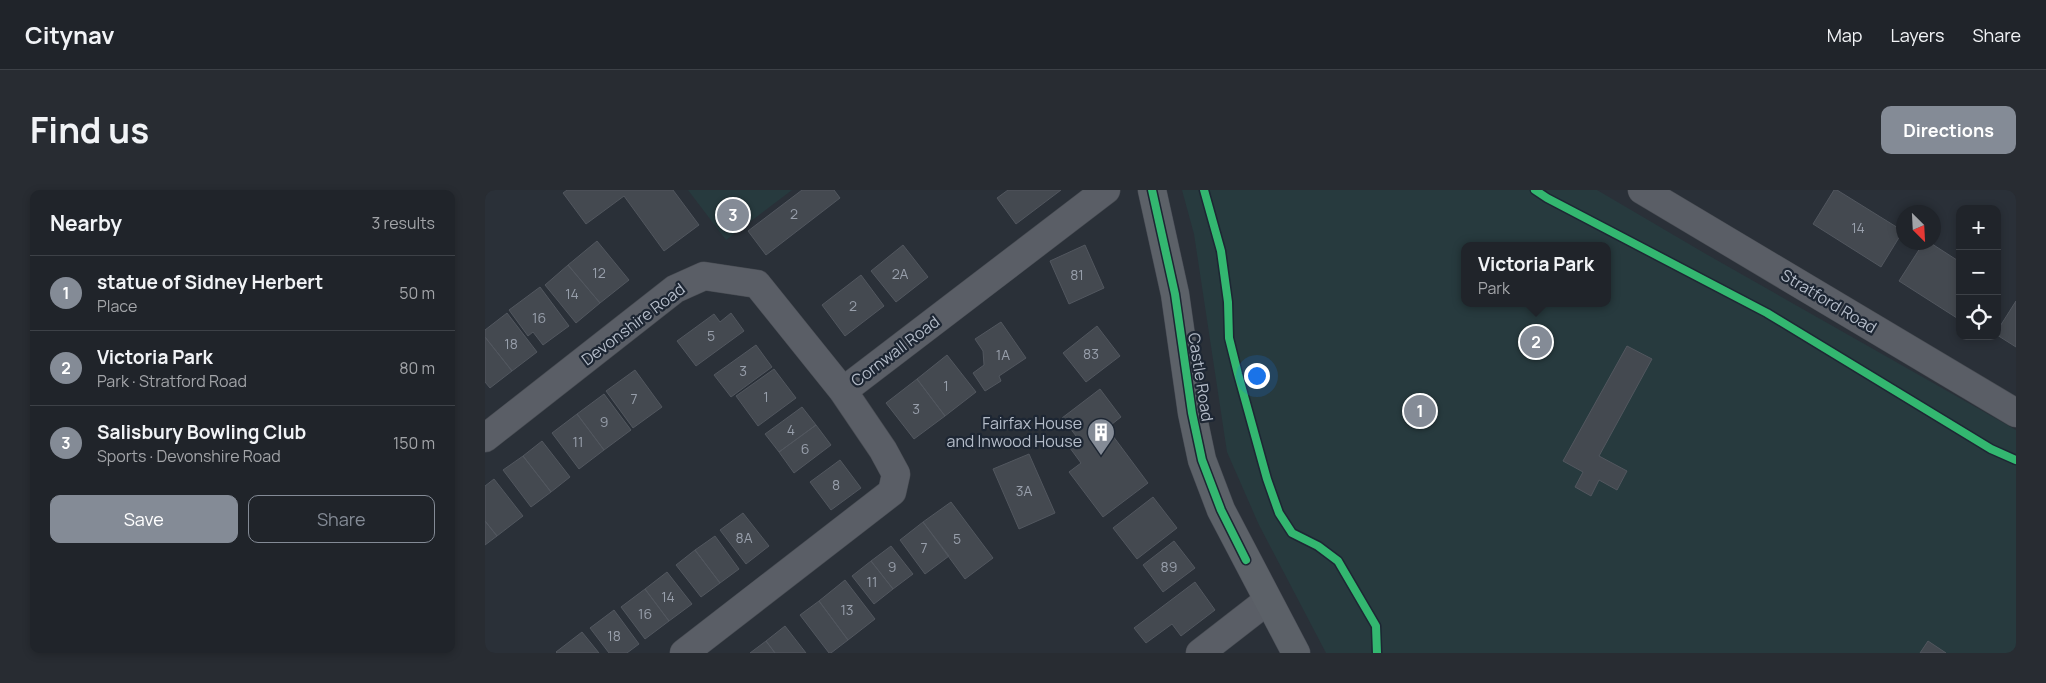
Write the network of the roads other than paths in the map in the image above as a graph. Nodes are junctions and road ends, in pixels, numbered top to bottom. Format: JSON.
{"nodes":[{"id":1,"x":1107,"y":190,"type":"edge"},
{"id":2,"x":1151,"y":190,"type":"edge"},
{"id":3,"x":1642,"y":190,"type":"edge"},
{"id":4,"x":843,"y":391,"type":"junction"},
{"id":5,"x":2016,"y":413,"type":"edge"},
{"id":6,"x":485,"y":438,"type":"edge"},
{"id":7,"x":1267,"y":601,"type":"junction"},
{"id":8,"x":684,"y":653,"type":"edge"},
{"id":9,"x":1200,"y":653,"type":"edge"},
{"id":10,"x":1296,"y":653,"type":"edge"}],
"edges":[{"from":1,"to":4,"type":"street","name":"Cornwall Road"},
{"from":2,"to":7,"type":"main road","name":"Castle Road"},
{"from":3,"to":5,"type":"street","name":"Stratford Road"},
{"from":4,"to":6,"type":"street","name":"Devonshire Road"},
{"from":4,"to":8,"type":"street","name":"Cornwall Road"},
{"from":7,"to":9,"type":"street"},
{"from":7,"to":10,"type":"main road","name":"Castle Road"}]}
